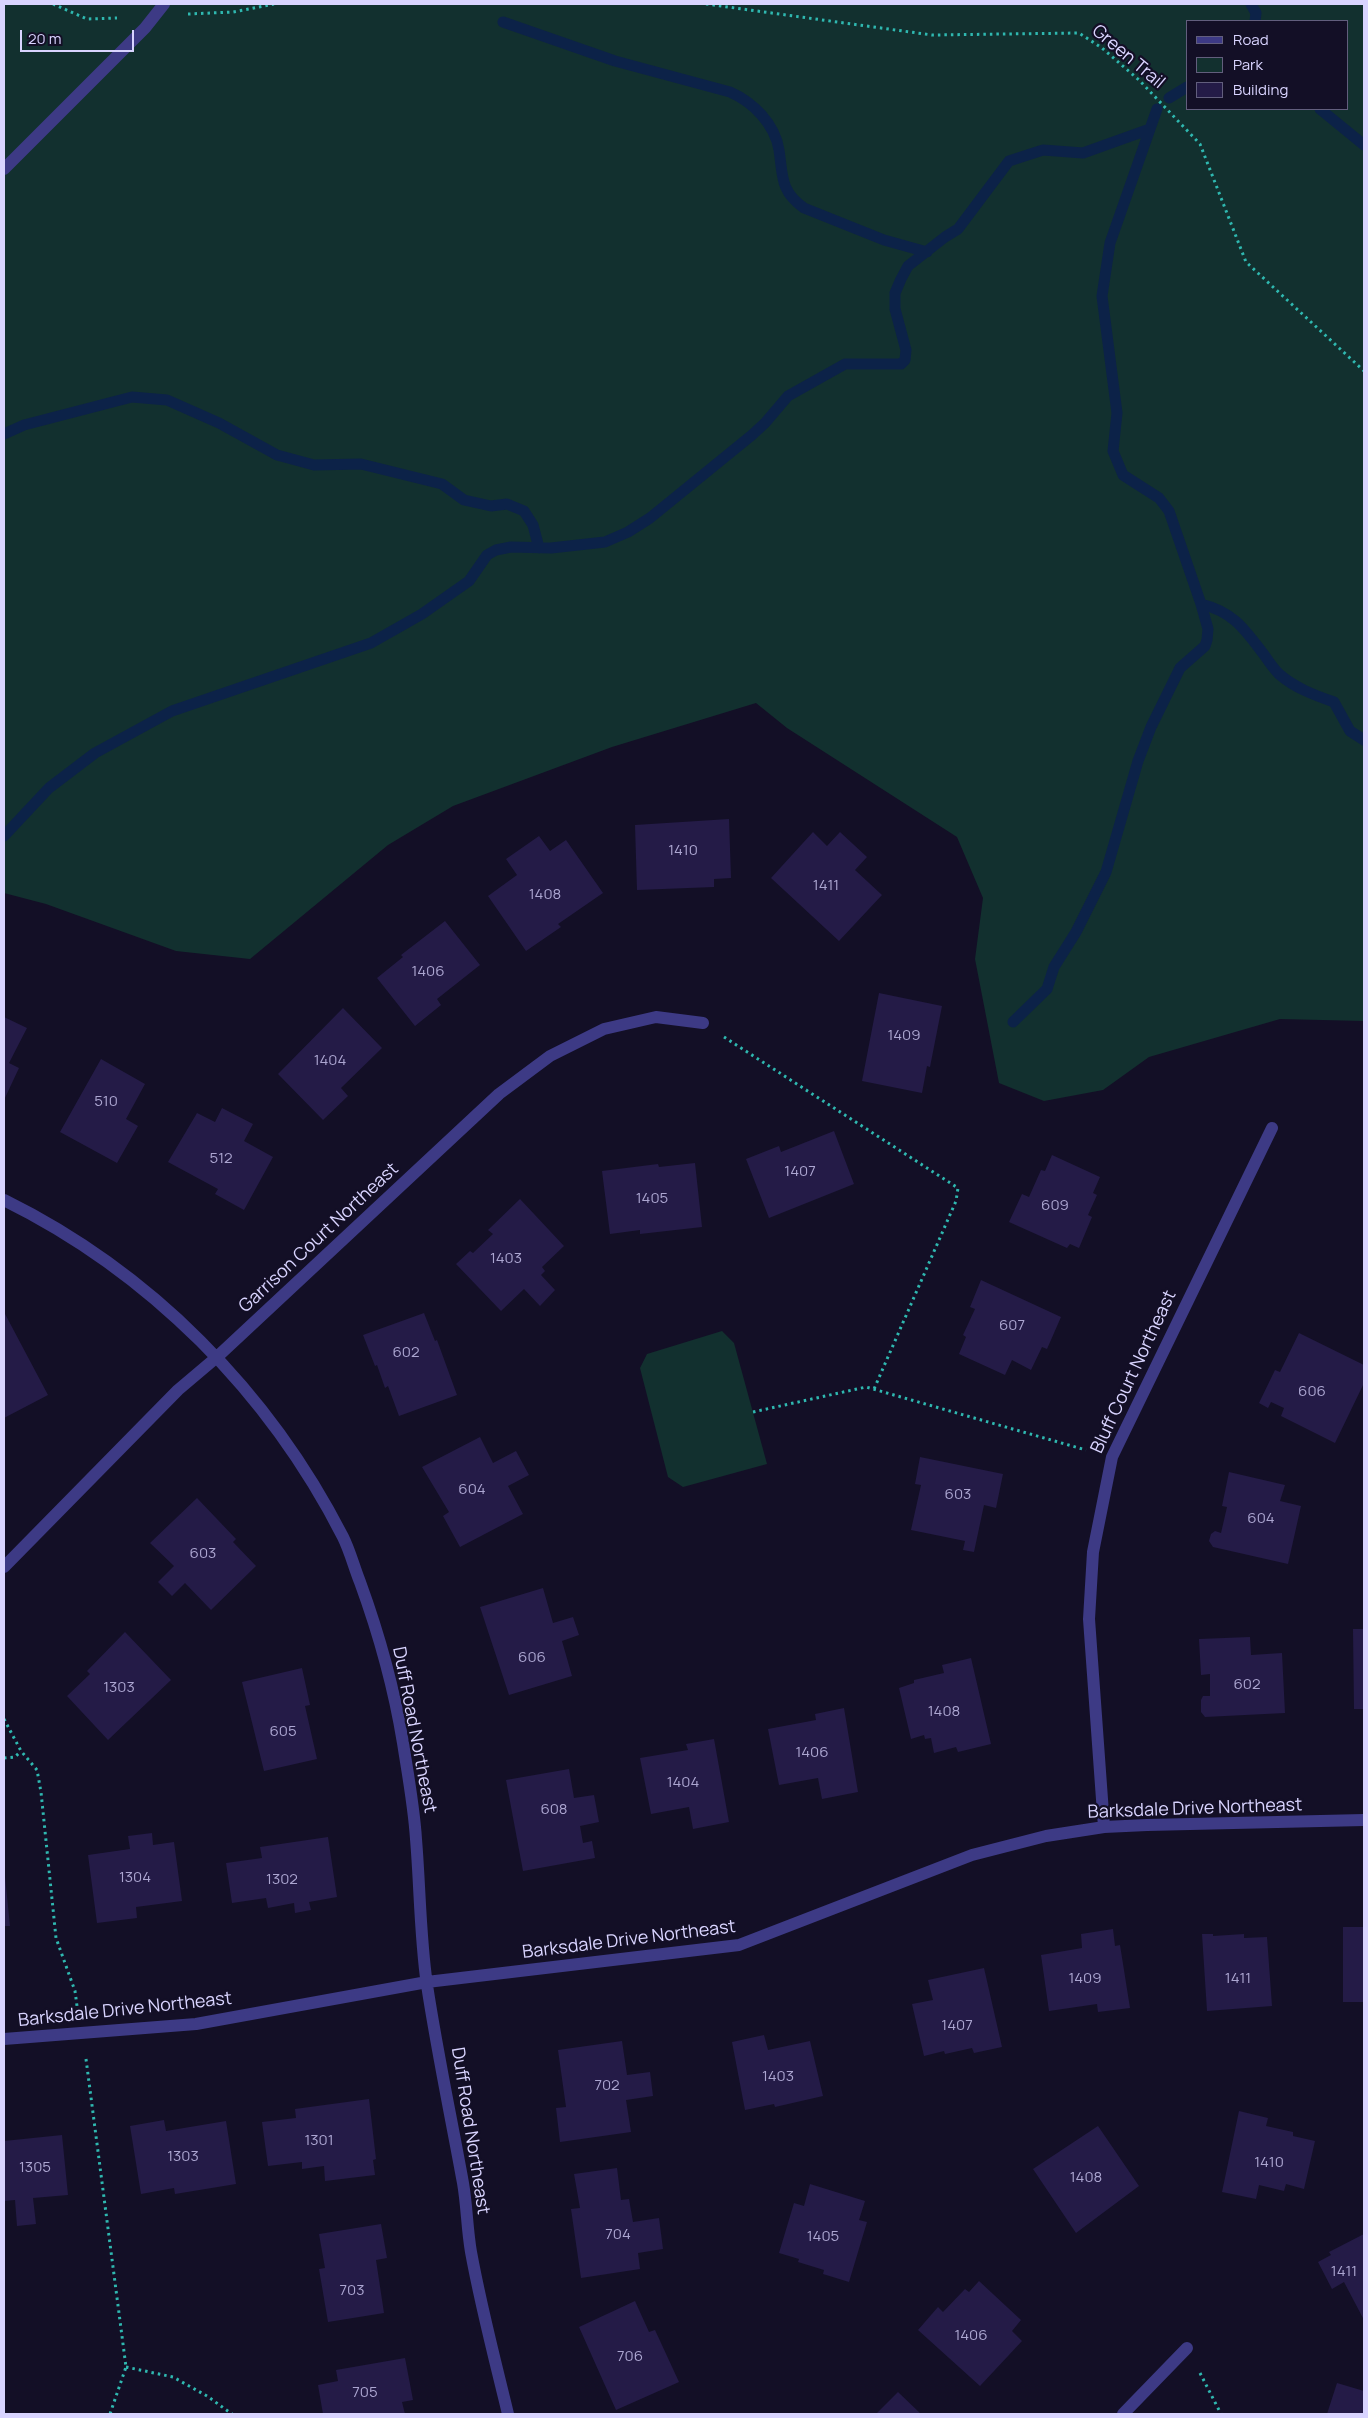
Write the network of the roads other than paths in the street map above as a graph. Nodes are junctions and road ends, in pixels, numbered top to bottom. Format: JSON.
{"nodes":[{"id":1,"x":164,"y":4,"type":"edge"},
{"id":2,"x":4,"y":169,"type":"edge"},
{"id":3,"x":703,"y":1023,"type":"road end"},
{"id":4,"x":1272,"y":1128,"type":"dead end"},
{"id":5,"x":4,"y":1200,"type":"edge"},
{"id":6,"x":217,"y":1357,"type":"junction"},
{"id":7,"x":4,"y":1567,"type":"edge"},
{"id":8,"x":1364,"y":1820,"type":"edge"},
{"id":9,"x":1104,"y":1827,"type":"junction"},
{"id":10,"x":427,"y":1982,"type":"junction"},
{"id":11,"x":4,"y":2039,"type":"edge"},
{"id":12,"x":1187,"y":2348,"type":"road end"},
{"id":13,"x":508,"y":2414,"type":"edge"},
{"id":14,"x":1123,"y":2414,"type":"edge"}],
"edges":[{"from":1,"to":2,"type":"street"},
{"from":3,"to":6,"type":"street","name":"Garrison Court Northeast"},
{"from":4,"to":9,"type":"street","name":"Bluff Court Northeast"},
{"from":5,"to":6,"type":"street","name":"Duff Road Northeast"},
{"from":6,"to":7,"type":"street","name":"Garrison Court Northeast"},
{"from":6,"to":10,"type":"street","name":"Duff Road Northeast"},
{"from":8,"to":9,"type":"street","name":"Barksdale Drive Northeast"},
{"from":9,"to":10,"type":"street","name":"Barksdale Drive Northeast"},
{"from":10,"to":11,"type":"street","name":"Barksdale Drive Northeast"},
{"from":10,"to":13,"type":"street","name":"Duff Road Northeast"},
{"from":12,"to":14,"type":"street"}]}
